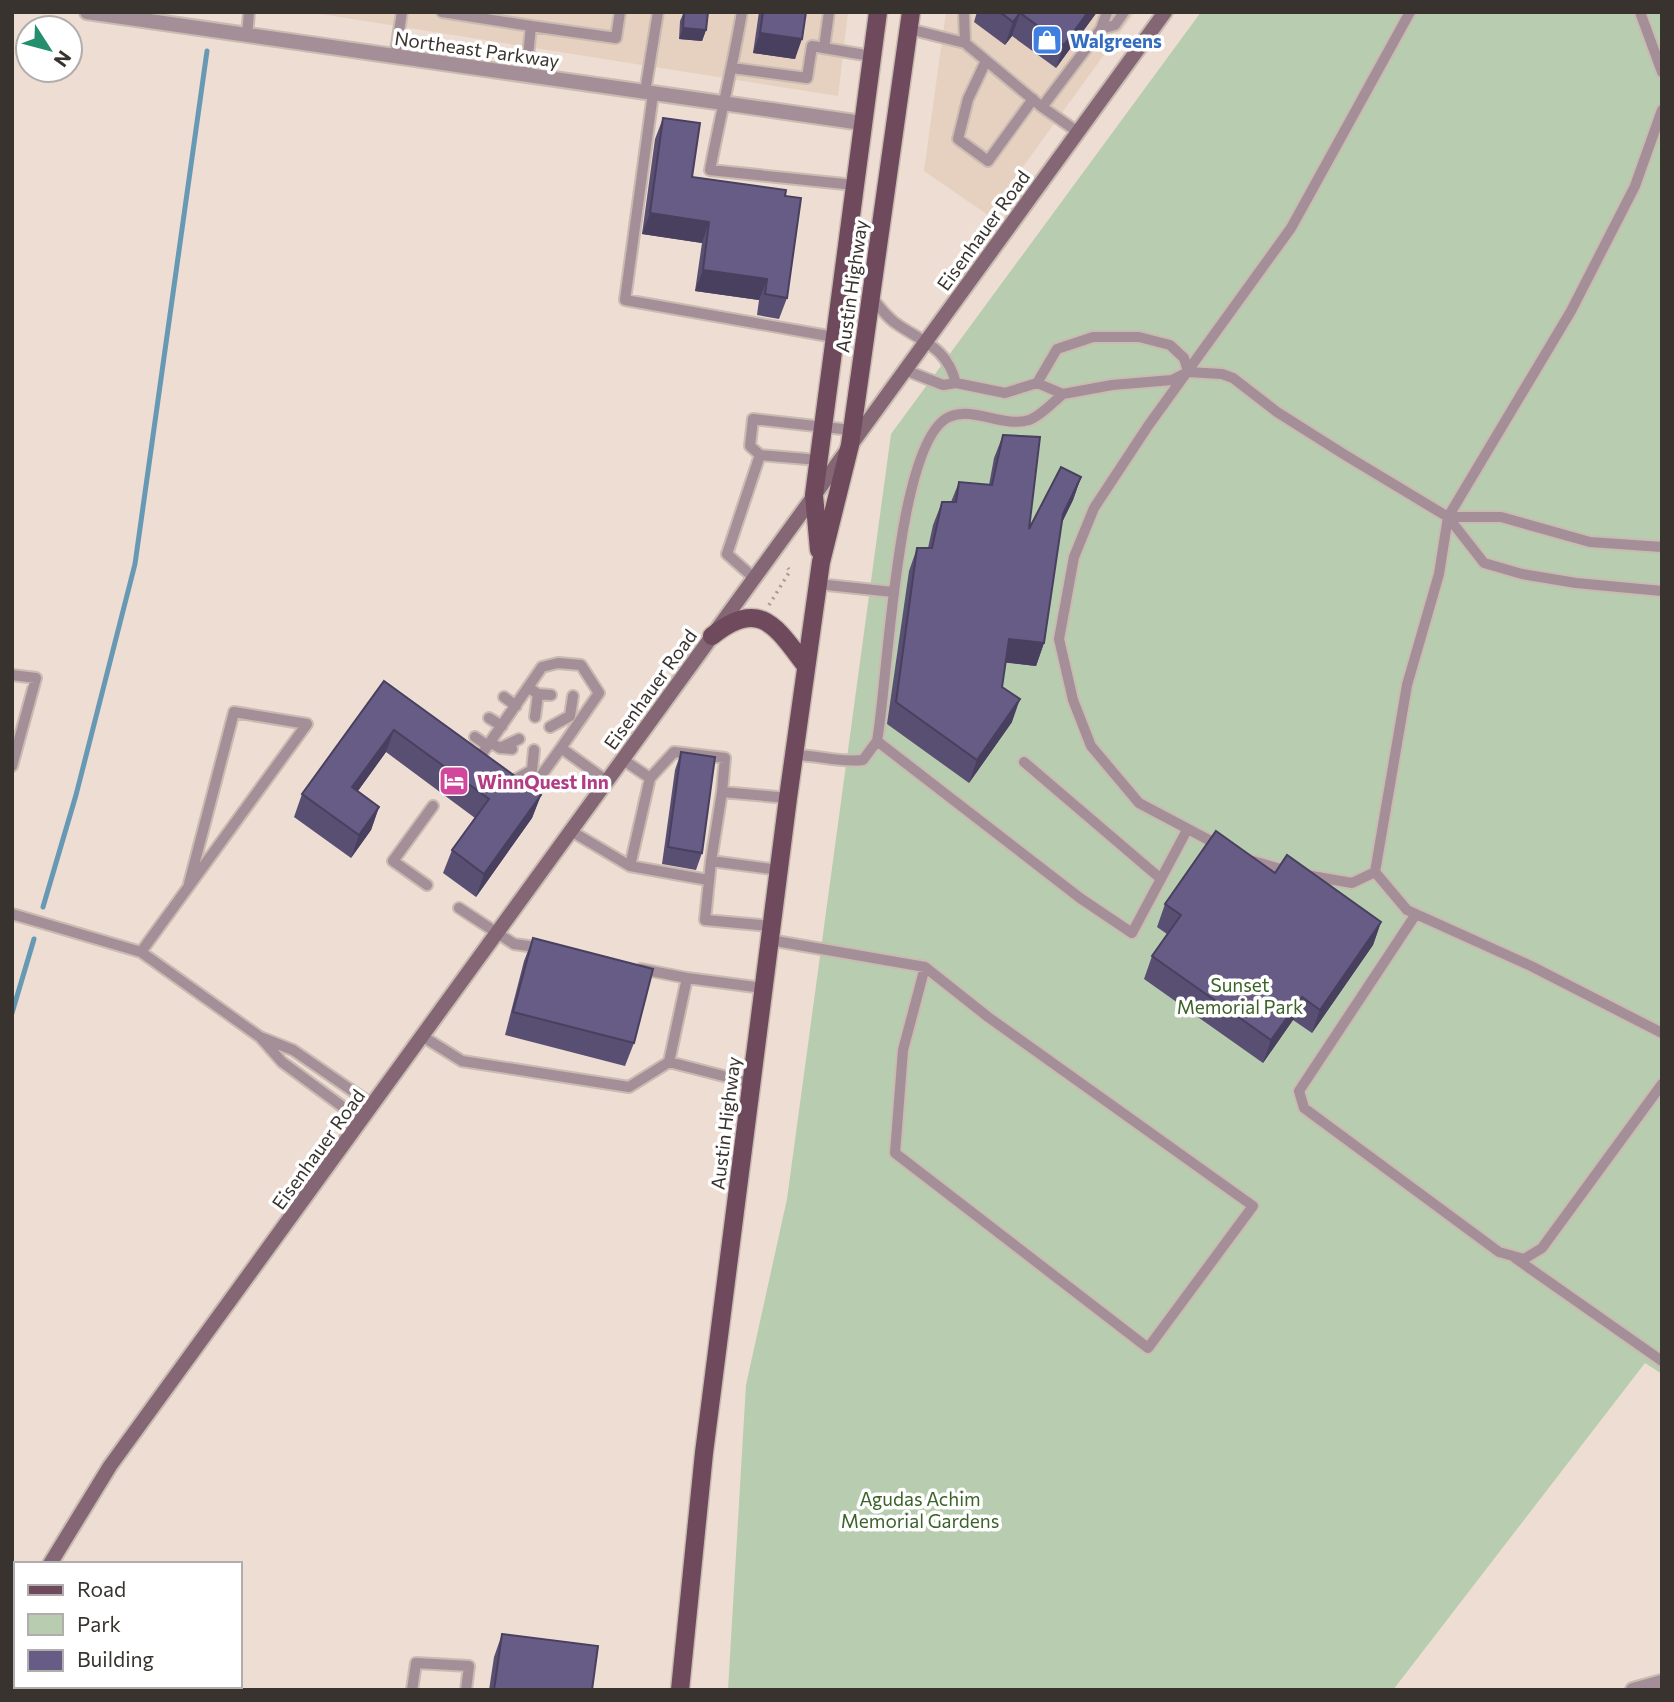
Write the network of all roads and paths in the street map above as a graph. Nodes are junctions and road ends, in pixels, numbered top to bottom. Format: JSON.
{"nodes":[{"id":1,"x":87,"y":12,"type":"edge"},
{"id":2,"x":249,"y":12,"type":"edge"},
{"id":3,"x":402,"y":12,"type":"edge"},
{"id":4,"x":442,"y":12,"type":"edge"},
{"id":5,"x":620,"y":12,"type":"edge"},
{"id":6,"x":659,"y":12,"type":"edge"},
{"id":7,"x":742,"y":12,"type":"edge"},
{"id":8,"x":830,"y":12,"type":"edge"},
{"id":9,"x":878,"y":12,"type":"edge"},
{"id":10,"x":964,"y":12,"type":"edge"},
{"id":11,"x":1107,"y":12,"type":"edge"},
{"id":12,"x":1124,"y":12,"type":"edge"},
{"id":13,"x":1165,"y":12,"type":"edge"},
{"id":14,"x":1409,"y":12,"type":"edge"},
{"id":15,"x":1640,"y":12,"type":"edge"},
{"id":16,"x":910,"y":20,"type":"edge"},
{"id":17,"x":531,"y":26,"type":"junction"},
{"id":18,"x":1101,"y":29,"type":"junction"},
{"id":19,"x":247,"y":36,"type":"junction"},
{"id":20,"x":965,"y":43,"type":"junction"},
{"id":21,"x":824,"y":48,"type":"junction"},
{"id":22,"x":872,"y":56,"type":"junction"},
{"id":23,"x":395,"y":57,"type":"junction"},
{"id":24,"x":986,"y":61,"type":"junction"},
{"id":25,"x":732,"y":68,"type":"junction"},
{"id":26,"x":1662,"y":72,"type":"edge"},
{"id":27,"x":526,"y":76,"type":"junction"},
{"id":28,"x":649,"y":93,"type":"junction"},
{"id":29,"x":1033,"y":99,"type":"junction"},
{"id":30,"x":723,"y":103,"type":"junction"},
{"id":31,"x":1042,"y":107,"type":"junction"},
{"id":32,"x":1662,"y":110,"type":"edge"},
{"id":33,"x":862,"y":124,"type":"junction"},
{"id":34,"x":1078,"y":132,"type":"junction"},
{"id":35,"x":854,"y":185,"type":"junction"},
{"id":36,"x":871,"y":297,"type":"junction"},
{"id":37,"x":834,"y":337,"type":"junction"},
{"id":38,"x":927,"y":341,"type":"junction"},
{"id":39,"x":905,"y":370,"type":"junction"},
{"id":40,"x":1188,"y":372,"type":"junction"},
{"id":41,"x":956,"y":383,"type":"junction"},
{"id":42,"x":1037,"y":383,"type":"junction"},
{"id":43,"x":1063,"y":394,"type":"junction"},
{"id":44,"x":823,"y":428,"type":"junction"},
{"id":45,"x":851,"y":438,"type":"junction"},
{"id":46,"x":760,"y":455,"type":"junction"},
{"id":47,"x":818,"y":460,"type":"junction"},
{"id":48,"x":814,"y":495,"type":"junction"},
{"id":49,"x":1448,"y":517,"type":"junction"},
{"id":50,"x":1662,"y":547,"type":"edge"},
{"id":51,"x":821,"y":562,"type":"junction"},
{"id":52,"x":790,"y":572,"type":"dead end"},
{"id":53,"x":754,"y":578,"type":"junction"},
{"id":54,"x":818,"y":584,"type":"junction"},
{"id":55,"x":1662,"y":591,"type":"edge"},
{"id":56,"x":892,"y":592,"type":"junction"},
{"id":57,"x":769,"y":605,"type":"dead end"},
{"id":58,"x":712,"y":636,"type":"junction"},
{"id":59,"x":806,"y":666,"type":"junction"},
{"id":60,"x":12,"y":675,"type":"edge"},
{"id":61,"x":554,"y":690,"type":"dead end"},
{"id":62,"x":533,"y":691,"type":"junction"},
{"id":63,"x":573,"y":696,"type":"dead end"},
{"id":64,"x":504,"y":697,"type":"dead end"},
{"id":65,"x":542,"y":705,"type":"dead end"},
{"id":66,"x":516,"y":706,"type":"junction"},
{"id":67,"x":572,"y":715,"type":"junction"},
{"id":68,"x":558,"y":716,"type":"dead end"},
{"id":69,"x":535,"y":717,"type":"dead end"},
{"id":70,"x":489,"y":718,"type":"dead end"},
{"id":71,"x":502,"y":726,"type":"junction"},
{"id":72,"x":550,"y":727,"type":"dead end"},
{"id":73,"x":475,"y":737,"type":"dead end"},
{"id":74,"x":877,"y":741,"type":"junction"},
{"id":75,"x":516,"y":744,"type":"dead end"},
{"id":76,"x":561,"y":748,"type":"junction"},
{"id":77,"x":534,"y":750,"type":"dead end"},
{"id":78,"x":496,"y":751,"type":"junction"},
{"id":79,"x":794,"y":755,"type":"junction"},
{"id":80,"x":622,"y":759,"type":"junction"},
{"id":81,"x":477,"y":761,"type":"edge"},
{"id":82,"x":1024,"y":762,"type":"dead end"},
{"id":83,"x":12,"y":766,"type":"edge"},
{"id":84,"x":533,"y":769,"type":"junction"},
{"id":85,"x":520,"y":771,"type":"dead end"},
{"id":86,"x":650,"y":778,"type":"junction"},
{"id":87,"x":607,"y":781,"type":"junction"},
{"id":88,"x":512,"y":782,"type":"edge"},
{"id":89,"x":722,"y":792,"type":"junction"},
{"id":90,"x":524,"y":798,"type":"edge"},
{"id":91,"x":788,"y":798,"type":"junction"},
{"id":92,"x":433,"y":806,"type":"dead end"},
{"id":93,"x":1187,"y":830,"type":"junction"},
{"id":94,"x":571,"y":831,"type":"junction"},
{"id":95,"x":711,"y":861,"type":"junction"},
{"id":96,"x":630,"y":866,"type":"junction"},
{"id":97,"x":779,"y":870,"type":"junction"},
{"id":98,"x":1376,"y":872,"type":"junction"},
{"id":99,"x":1161,"y":879,"type":"junction"},
{"id":100,"x":708,"y":880,"type":"junction"},
{"id":101,"x":189,"y":884,"type":"junction"},
{"id":102,"x":427,"y":885,"type":"dead end"},
{"id":103,"x":458,"y":908,"type":"dead end"},
{"id":104,"x":12,"y":914,"type":"edge"},
{"id":105,"x":1416,"y":914,"type":"junction"},
{"id":106,"x":496,"y":933,"type":"junction"},
{"id":107,"x":771,"y":933,"type":"junction"},
{"id":108,"x":553,"y":950,"type":"edge"},
{"id":109,"x":141,"y":951,"type":"junction"},
{"id":110,"x":633,"y":967,"type":"edge"},
{"id":111,"x":925,"y":967,"type":"junction"},
{"id":112,"x":687,"y":978,"type":"junction"},
{"id":113,"x":763,"y":988,"type":"junction"},
{"id":114,"x":1662,"y":1033,"type":"edge"},
{"id":115,"x":422,"y":1036,"type":"junction"},
{"id":116,"x":260,"y":1037,"type":"junction"},
{"id":117,"x":669,"y":1062,"type":"junction"},
{"id":118,"x":751,"y":1083,"type":"junction"},
{"id":119,"x":1662,"y":1084,"type":"edge"},
{"id":120,"x":373,"y":1105,"type":"junction"},
{"id":121,"x":362,"y":1121,"type":"junction"},
{"id":122,"x":1509,"y":1254,"type":"junction"},
{"id":123,"x":1662,"y":1361,"type":"edge"},
{"id":124,"x":51,"y":1562,"type":"edge"},
{"id":125,"x":1662,"y":1682,"type":"edge"},
{"id":126,"x":412,"y":1690,"type":"edge"},
{"id":127,"x":466,"y":1690,"type":"edge"},
{"id":128,"x":680,"y":1690,"type":"edge"},
{"id":129,"x":1633,"y":1690,"type":"edge"}],
"edges":[{"from":1,"to":19,"type":"street","name":"Northeast Parkway"},
{"from":2,"to":19,"type":"lane"},
{"from":3,"to":23,"type":"lane"},
{"from":4,"to":17,"type":"lane"},
{"from":5,"to":17,"type":"lane"},
{"from":6,"to":28,"type":"lane"},
{"from":7,"to":25,"type":"lane"},
{"from":8,"to":21,"type":"lane"},
{"from":9,"to":22,"type":"main road","name":"Austin Highway"},
{"from":10,"to":20,"type":"lane"},
{"from":11,"to":18,"type":"lane"},
{"from":12,"to":18,"type":"lane"},
{"from":13,"to":34,"type":"main road","name":"Eisenhauer Road"},
{"from":14,"to":40,"type":"lane"},
{"from":15,"to":26,"type":"lane"},
{"from":16,"to":20,"type":"lane"},
{"from":16,"to":36,"type":"main road","name":"Austin Highway"},
{"from":17,"to":27,"type":"lane"},
{"from":18,"to":31,"type":"lane"},
{"from":19,"to":23,"type":"street","name":"Northeast Parkway"},
{"from":20,"to":24,"type":"lane"},
{"from":21,"to":22,"type":"lane"},
{"from":21,"to":25,"type":"lane"},
{"from":22,"to":33,"type":"main road","name":"Austin Highway"},
{"from":23,"to":27,"type":"street","name":"Northeast Parkway"},
{"from":24,"to":29,"type":"lane"},
{"from":24,"to":29,"type":"lane"},
{"from":25,"to":30,"type":"lane"},
{"from":27,"to":28,"type":"street","name":"Northeast Parkway"},
{"from":28,"to":30,"type":"street","name":"Northeast Parkway"},
{"from":28,"to":37,"type":"lane"},
{"from":29,"to":31,"type":"lane"},
{"from":30,"to":33,"type":"street","name":"Northeast Parkway"},
{"from":30,"to":35,"type":"lane"},
{"from":31,"to":34,"type":"lane"},
{"from":32,"to":49,"type":"lane"},
{"from":33,"to":35,"type":"main road","name":"Austin Highway"},
{"from":34,"to":38,"type":"main road","name":"Eisenhauer Road"},
{"from":35,"to":37,"type":"main road","name":"Austin Highway"},
{"from":36,"to":38,"type":"lane"},
{"from":36,"to":45,"type":"main road","name":"Austin Highway"},
{"from":37,"to":44,"type":"main road","name":"Austin Highway"},
{"from":38,"to":39,"type":"main road","name":"Eisenhauer Road"},
{"from":38,"to":41,"type":"lane"},
{"from":39,"to":41,"type":"lane"},
{"from":39,"to":45,"type":"main road","name":"Eisenhauer Road"},
{"from":40,"to":42,"type":"lane"},
{"from":40,"to":43,"type":"lane"},
{"from":40,"to":49,"type":"lane"},
{"from":40,"to":93,"type":"lane"},
{"from":41,"to":42,"type":"lane"},
{"from":42,"to":43,"type":"lane"},
{"from":43,"to":56,"type":"lane"},
{"from":44,"to":45,"type":"lane"},
{"from":44,"to":46,"type":"lane"},
{"from":44,"to":47,"type":"main road","name":"Austin Highway"},
{"from":45,"to":48,"type":"main road","name":"Eisenhauer Road"},
{"from":45,"to":51,"type":"main road","name":"Austin Highway"},
{"from":46,"to":47,"type":"lane"},
{"from":46,"to":53,"type":"lane"},
{"from":47,"to":48,"type":"main road","name":"Austin Highway"},
{"from":48,"to":51,"type":"main road","name":"Austin Highway"},
{"from":48,"to":53,"type":"main road","name":"Eisenhauer Road"},
{"from":49,"to":50,"type":"lane"},
{"from":49,"to":55,"type":"lane"},
{"from":49,"to":98,"type":"lane"},
{"from":51,"to":54,"type":"main road","name":"Austin Highway"},
{"from":52,"to":57,"type":"path"},
{"from":53,"to":58,"type":"main road","name":"Eisenhauer Road"},
{"from":54,"to":56,"type":"lane"},
{"from":54,"to":59,"type":"main road","name":"Austin Highway"},
{"from":56,"to":74,"type":"lane"},
{"from":58,"to":59,"type":"main road"},
{"from":58,"to":80,"type":"main road","name":"Eisenhauer Road"},
{"from":59,"to":79,"type":"main road","name":"Austin Highway"},
{"from":60,"to":83,"type":"lane"},
{"from":61,"to":62,"type":"lane"},
{"from":62,"to":65,"type":"lane"},
{"from":62,"to":66,"type":"lane"},
{"from":62,"to":67,"type":"lane"},
{"from":62,"to":69,"type":"lane"},
{"from":63,"to":67,"type":"lane"},
{"from":64,"to":66,"type":"lane"},
{"from":66,"to":71,"type":"lane"},
{"from":67,"to":68,"type":"lane"},
{"from":67,"to":72,"type":"lane"},
{"from":67,"to":76,"type":"lane"},
{"from":70,"to":71,"type":"lane"},
{"from":71,"to":78,"type":"lane"},
{"from":73,"to":78,"type":"lane"},
{"from":74,"to":79,"type":"lane"},
{"from":74,"to":99,"type":"lane"},
{"from":75,"to":78,"type":"lane"},
{"from":76,"to":84,"type":"lane"},
{"from":76,"to":87,"type":"lane"},
{"from":77,"to":84,"type":"lane"},
{"from":78,"to":81,"type":"lane"},
{"from":79,"to":91,"type":"main road","name":"Austin Highway"},
{"from":80,"to":86,"type":"lane"},
{"from":80,"to":87,"type":"main road","name":"Eisenhauer Road"},
{"from":82,"to":99,"type":"lane"},
{"from":84,"to":85,"type":"lane"},
{"from":84,"to":88,"type":"lane"},
{"from":84,"to":90,"type":"lane"},
{"from":86,"to":89,"type":"lane"},
{"from":86,"to":96,"type":"lane"},
{"from":87,"to":94,"type":"main road","name":"Eisenhauer Road"},
{"from":89,"to":91,"type":"lane"},
{"from":89,"to":95,"type":"lane"},
{"from":91,"to":97,"type":"main road","name":"Austin Highway"},
{"from":92,"to":102,"type":"lane"},
{"from":93,"to":98,"type":"lane"},
{"from":93,"to":99,"type":"lane"},
{"from":94,"to":96,"type":"lane"},
{"from":94,"to":106,"type":"main road","name":"Eisenhauer Road"},
{"from":95,"to":97,"type":"lane"},
{"from":95,"to":100,"type":"lane"},
{"from":96,"to":100,"type":"lane"},
{"from":97,"to":107,"type":"main road","name":"Austin Highway"},
{"from":98,"to":105,"type":"lane"},
{"from":100,"to":107,"type":"lane"},
{"from":101,"to":101,"type":"lane"},
{"from":101,"to":109,"type":"lane"},
{"from":103,"to":106,"type":"lane"},
{"from":104,"to":109,"type":"lane"},
{"from":105,"to":114,"type":"lane"},
{"from":105,"to":122,"type":"lane"},
{"from":106,"to":108,"type":"lane"},
{"from":106,"to":115,"type":"main road","name":"Eisenhauer Road"},
{"from":107,"to":111,"type":"lane"},
{"from":107,"to":113,"type":"main road","name":"Austin Highway"},
{"from":109,"to":116,"type":"lane"},
{"from":110,"to":112,"type":"lane"},
{"from":111,"to":111,"type":"lane"},
{"from":112,"to":113,"type":"lane"},
{"from":112,"to":117,"type":"lane"},
{"from":113,"to":118,"type":"main road","name":"Austin Highway"},
{"from":115,"to":117,"type":"lane"},
{"from":115,"to":120,"type":"main road","name":"Eisenhauer Road"},
{"from":116,"to":120,"type":"lane"},
{"from":116,"to":121,"type":"lane"},
{"from":117,"to":118,"type":"lane"},
{"from":118,"to":128,"type":"main road","name":"Austin Highway"},
{"from":119,"to":122,"type":"lane"},
{"from":120,"to":121,"type":"main road","name":"Eisenhauer Road"},
{"from":121,"to":124,"type":"main road","name":"Eisenhauer Road"},
{"from":122,"to":123,"type":"lane"},
{"from":125,"to":129,"type":"street"},
{"from":126,"to":127,"type":"lane"}]}
